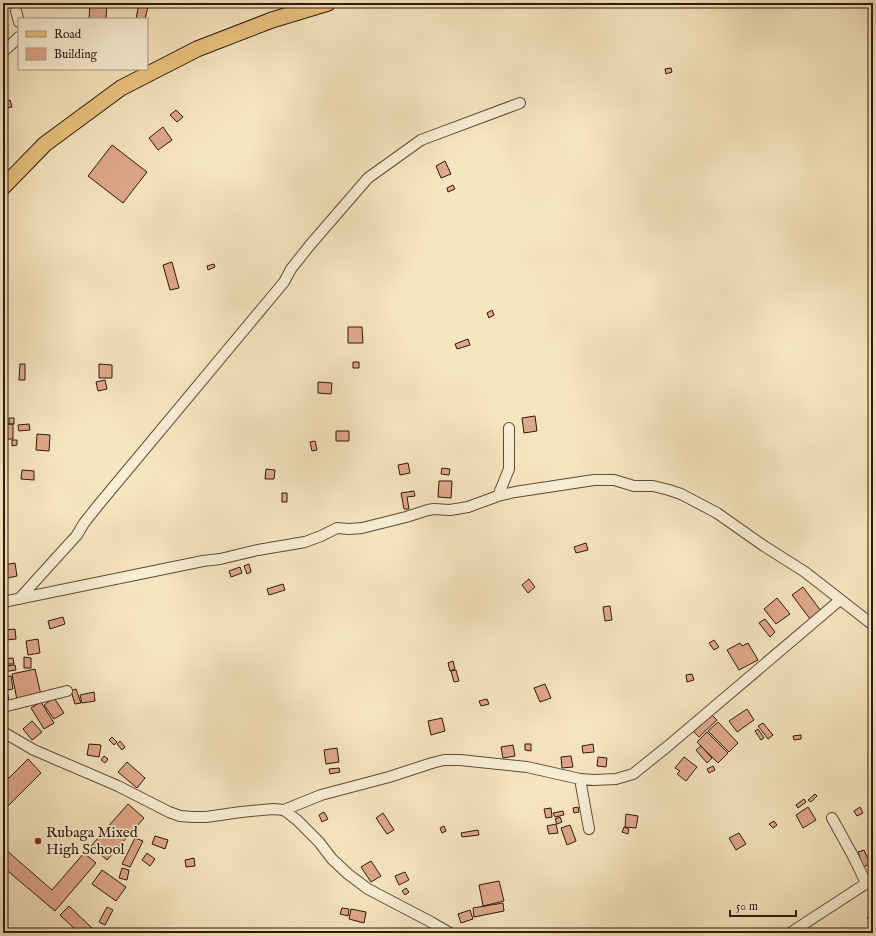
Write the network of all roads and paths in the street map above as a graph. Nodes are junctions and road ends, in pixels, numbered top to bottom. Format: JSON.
{"nodes":[{"id":1,"x":328,"y":3,"type":"edge"},
{"id":2,"x":16,"y":11,"type":"dead end"},
{"id":3,"x":18,"y":18,"type":"edge"},
{"id":4,"x":18,"y":38,"type":"edge"},
{"id":5,"x":3,"y":52,"type":"edge"},
{"id":6,"x":520,"y":103,"type":"dead end"},
{"id":7,"x":3,"y":187,"type":"edge"},
{"id":8,"x":509,"y":428,"type":"dead end"},
{"id":9,"x":498,"y":496,"type":"junction"},
{"id":10,"x":19,"y":599,"type":"junction"},
{"id":11,"x":840,"y":600,"type":"junction"},
{"id":12,"x":3,"y":602,"type":"edge"},
{"id":13,"x":873,"y":625,"type":"edge"},
{"id":14,"x":67,"y":691,"type":"dead end"},
{"id":15,"x":3,"y":707,"type":"edge"},
{"id":16,"x":3,"y":732,"type":"edge"},
{"id":17,"x":580,"y":779,"type":"junction"},
{"id":18,"x":284,"y":810,"type":"junction"},
{"id":19,"x":832,"y":818,"type":"dead end"},
{"id":20,"x":589,"y":829,"type":"dead end"},
{"id":21,"x":869,"y":881,"type":"edge"},
{"id":22,"x":450,"y":933,"type":"edge"},
{"id":23,"x":790,"y":933,"type":"edge"}],
"edges":[{"from":1,"to":7,"type":"main road"},
{"from":2,"to":3,"type":"street"},
{"from":4,"to":5,"type":"street"},
{"from":6,"to":10,"type":"street"},
{"from":8,"to":9,"type":"street"},
{"from":9,"to":10,"type":"street"},
{"from":9,"to":11,"type":"street"},
{"from":10,"to":12,"type":"street"},
{"from":11,"to":13,"type":"street"},
{"from":11,"to":17,"type":"street"},
{"from":14,"to":15,"type":"street"},
{"from":16,"to":18,"type":"street"},
{"from":17,"to":18,"type":"street"},
{"from":17,"to":20,"type":"street"},
{"from":18,"to":22,"type":"street"},
{"from":19,"to":21,"type":"street"},
{"from":21,"to":23,"type":"street"}]}
